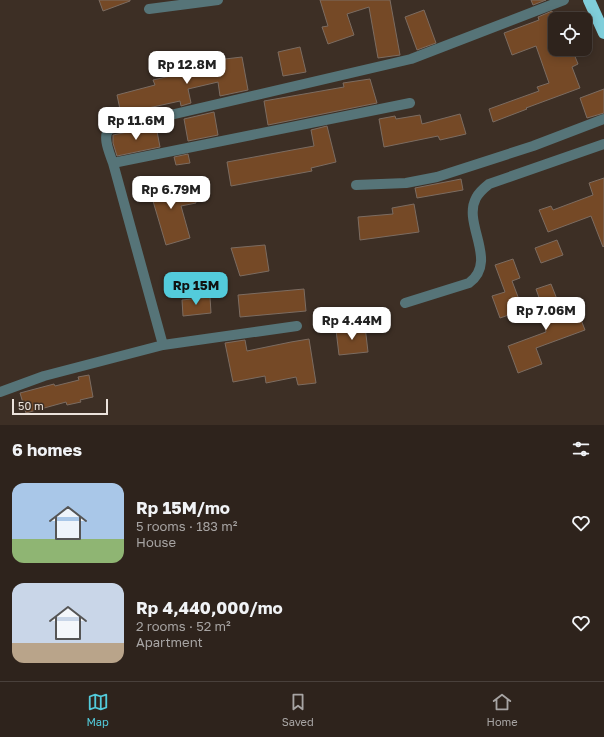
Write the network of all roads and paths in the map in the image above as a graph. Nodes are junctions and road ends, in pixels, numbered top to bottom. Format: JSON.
{"nodes":[{"id":1,"x":218,"y":0,"type":"edge"},
{"id":2,"x":564,"y":0,"type":"edge"},
{"id":3,"x":589,"y":0,"type":"edge"},
{"id":4,"x":149,"y":9,"type":"dead end"},
{"id":5,"x":604,"y":33,"type":"edge"},
{"id":6,"x":410,"y":103,"type":"dead end"},
{"id":7,"x":604,"y":119,"type":"edge"},
{"id":8,"x":604,"y":144,"type":"edge"},
{"id":9,"x":113,"y":163,"type":"junction"},
{"id":10,"x":356,"y":185,"type":"dead end"},
{"id":11,"x":405,"y":302,"type":"dead end"},
{"id":12,"x":297,"y":326,"type":"dead end"},
{"id":13,"x":163,"y":345,"type":"junction"},
{"id":14,"x":0,"y":392,"type":"edge"}],
"edges":[{"from":1,"to":4,"type":"street"},
{"from":2,"to":9,"type":"street"},
{"from":3,"to":5,"type":"highway"},
{"from":6,"to":9,"type":"street"},
{"from":7,"to":10,"type":"street"},
{"from":8,"to":11,"type":"street"},
{"from":9,"to":13,"type":"street"},
{"from":12,"to":13,"type":"street"},
{"from":13,"to":14,"type":"street"}]}
